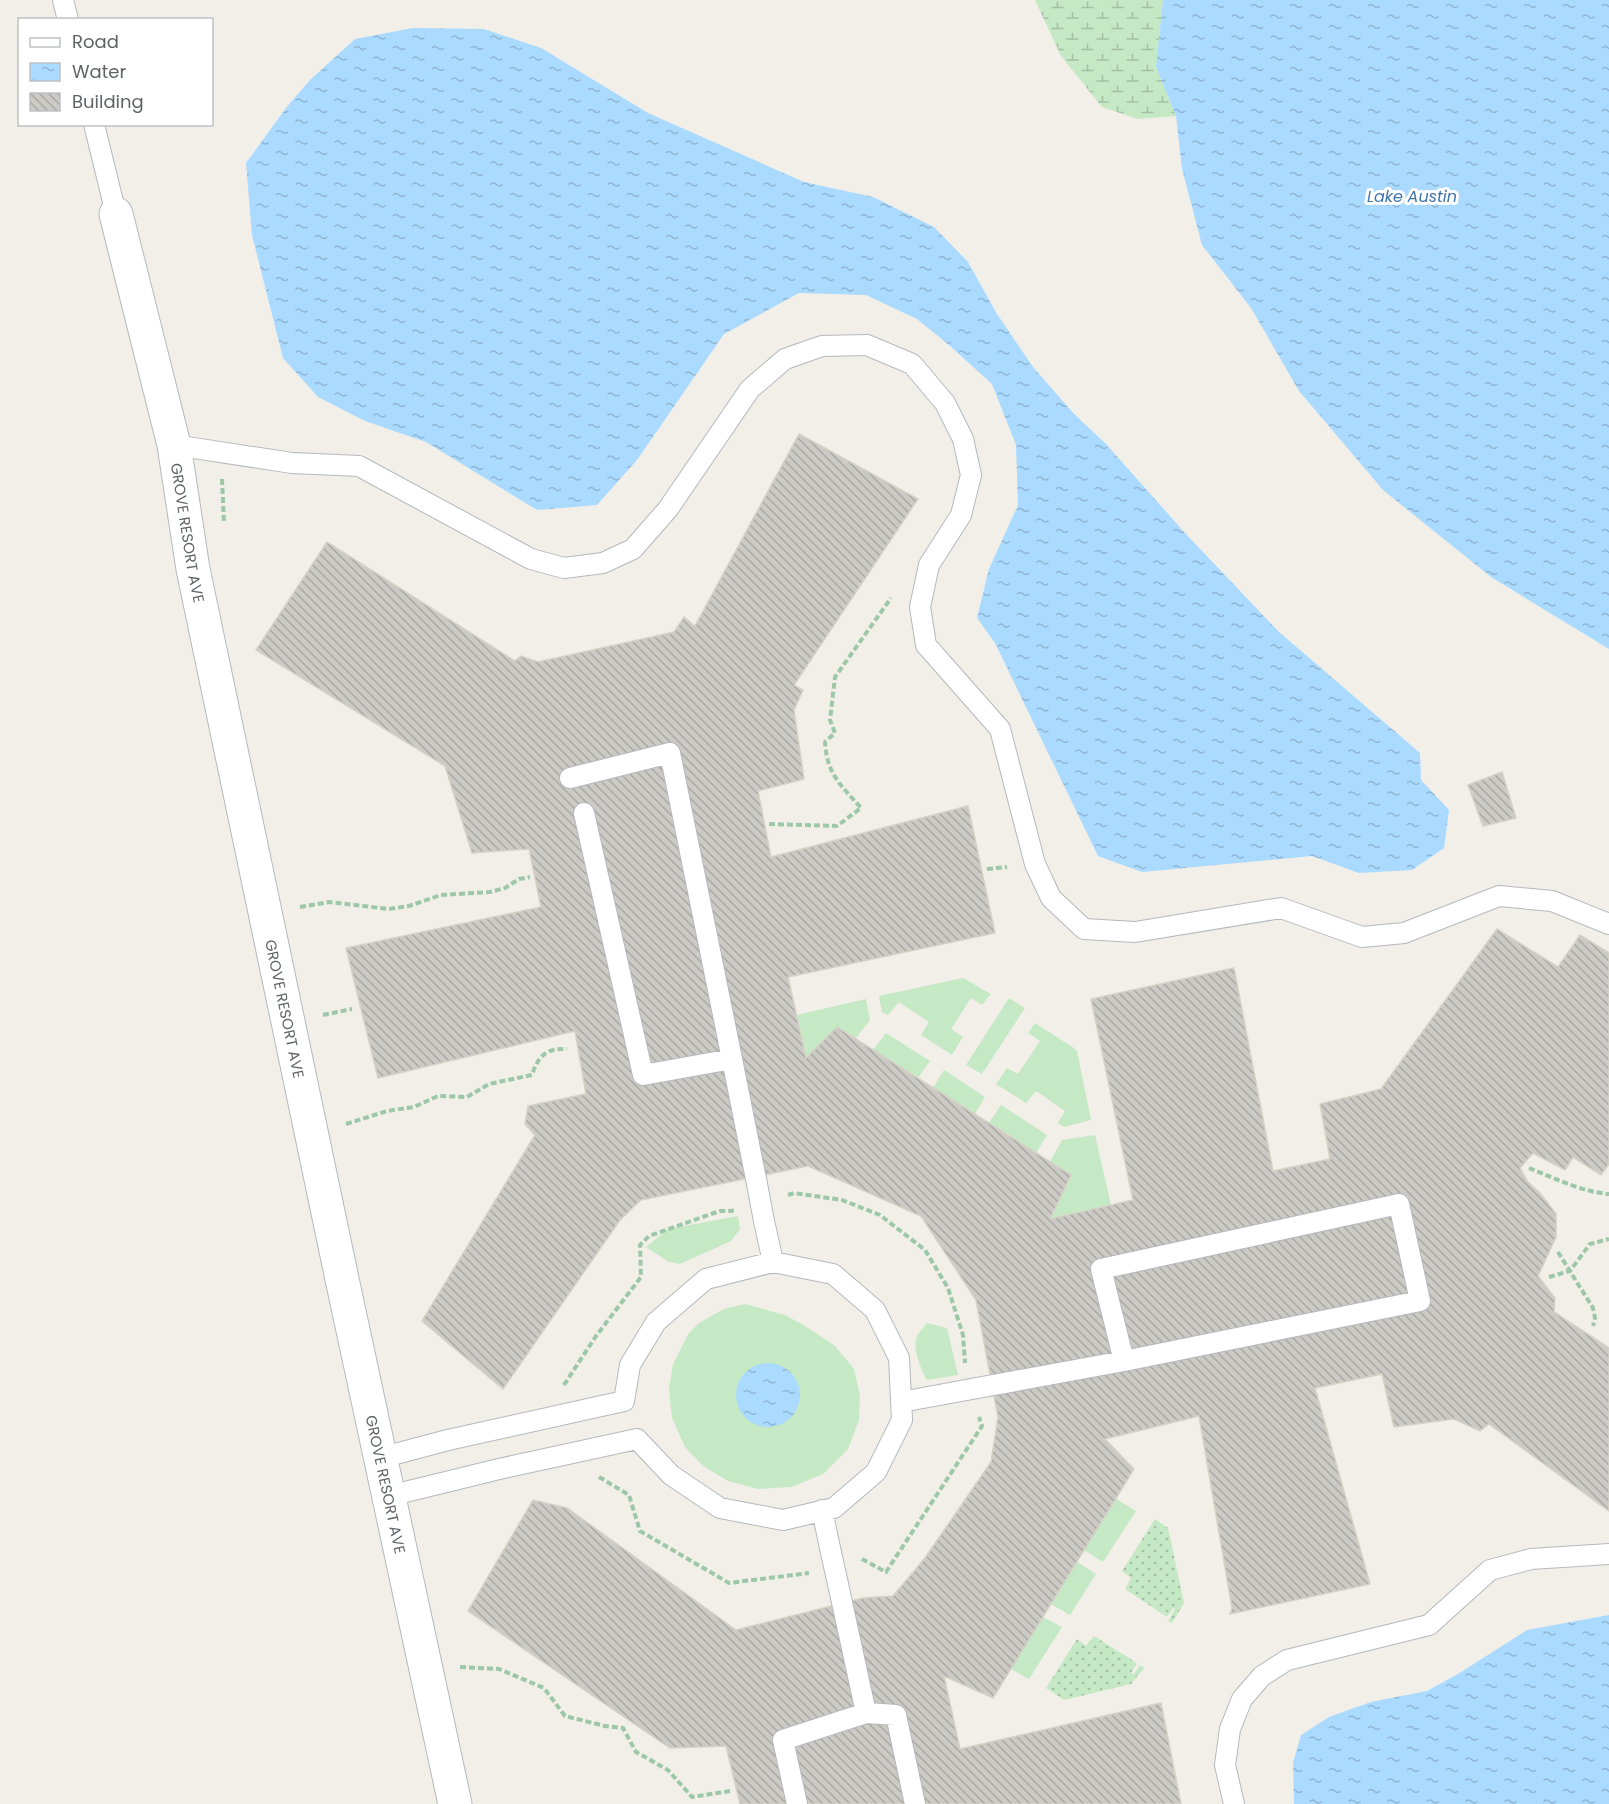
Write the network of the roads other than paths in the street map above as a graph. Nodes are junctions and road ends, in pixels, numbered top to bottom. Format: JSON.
{"nodes":[{"id":1,"x":63,"y":0,"type":"edge"},
{"id":2,"x":68,"y":18,"type":"edge"},
{"id":3,"x":94,"y":126,"type":"edge"},
{"id":4,"x":116,"y":214,"type":"joint"},
{"id":5,"x":174,"y":444,"type":"junction"},
{"id":6,"x":570,"y":778,"type":"dead end"},
{"id":7,"x":584,"y":813,"type":"dead end"},
{"id":8,"x":1609,"y":924,"type":"edge"},
{"id":9,"x":732,"y":1059,"type":"junction"},
{"id":10,"x":773,"y":1262,"type":"junction"},
{"id":11,"x":1124,"y":1361,"type":"junction"},
{"id":12,"x":901,"y":1402,"type":"junction"},
{"id":13,"x":380,"y":1458,"type":"junction"},
{"id":14,"x":389,"y":1496,"type":"junction"},
{"id":15,"x":822,"y":1510,"type":"junction"},
{"id":16,"x":1609,"y":1554,"type":"edge"},
{"id":17,"x":866,"y":1713,"type":"junction"},
{"id":18,"x":454,"y":1804,"type":"edge"},
{"id":19,"x":797,"y":1804,"type":"edge"},
{"id":20,"x":915,"y":1804,"type":"edge"},
{"id":21,"x":1234,"y":1804,"type":"edge"}],
"edges":[{"from":1,"to":2,"type":"lane"},
{"from":3,"to":4,"type":"lane"},
{"from":4,"to":5,"type":"street","name":"GROVE RESORT AVE"},
{"from":5,"to":8,"type":"lane"},
{"from":5,"to":13,"type":"street","name":"GROVE RESORT AVE"},
{"from":6,"to":9,"type":"lane"},
{"from":7,"to":9,"type":"lane"},
{"from":9,"to":10,"type":"lane","bridge":true},
{"from":10,"to":12,"type":"lane"},
{"from":10,"to":13,"type":"lane"},
{"from":11,"to":11,"type":"lane"},
{"from":11,"to":12,"type":"lane"},
{"from":12,"to":15,"type":"lane"},
{"from":13,"to":14,"type":"street","name":"GROVE RESORT AVE"},
{"from":14,"to":15,"type":"lane"},
{"from":14,"to":18,"type":"street","name":"GROVE RESORT AVE"},
{"from":15,"to":17,"type":"lane","bridge":true},
{"from":16,"to":21,"type":"lane"},
{"from":17,"to":19,"type":"lane"},
{"from":17,"to":20,"type":"lane"}]}
